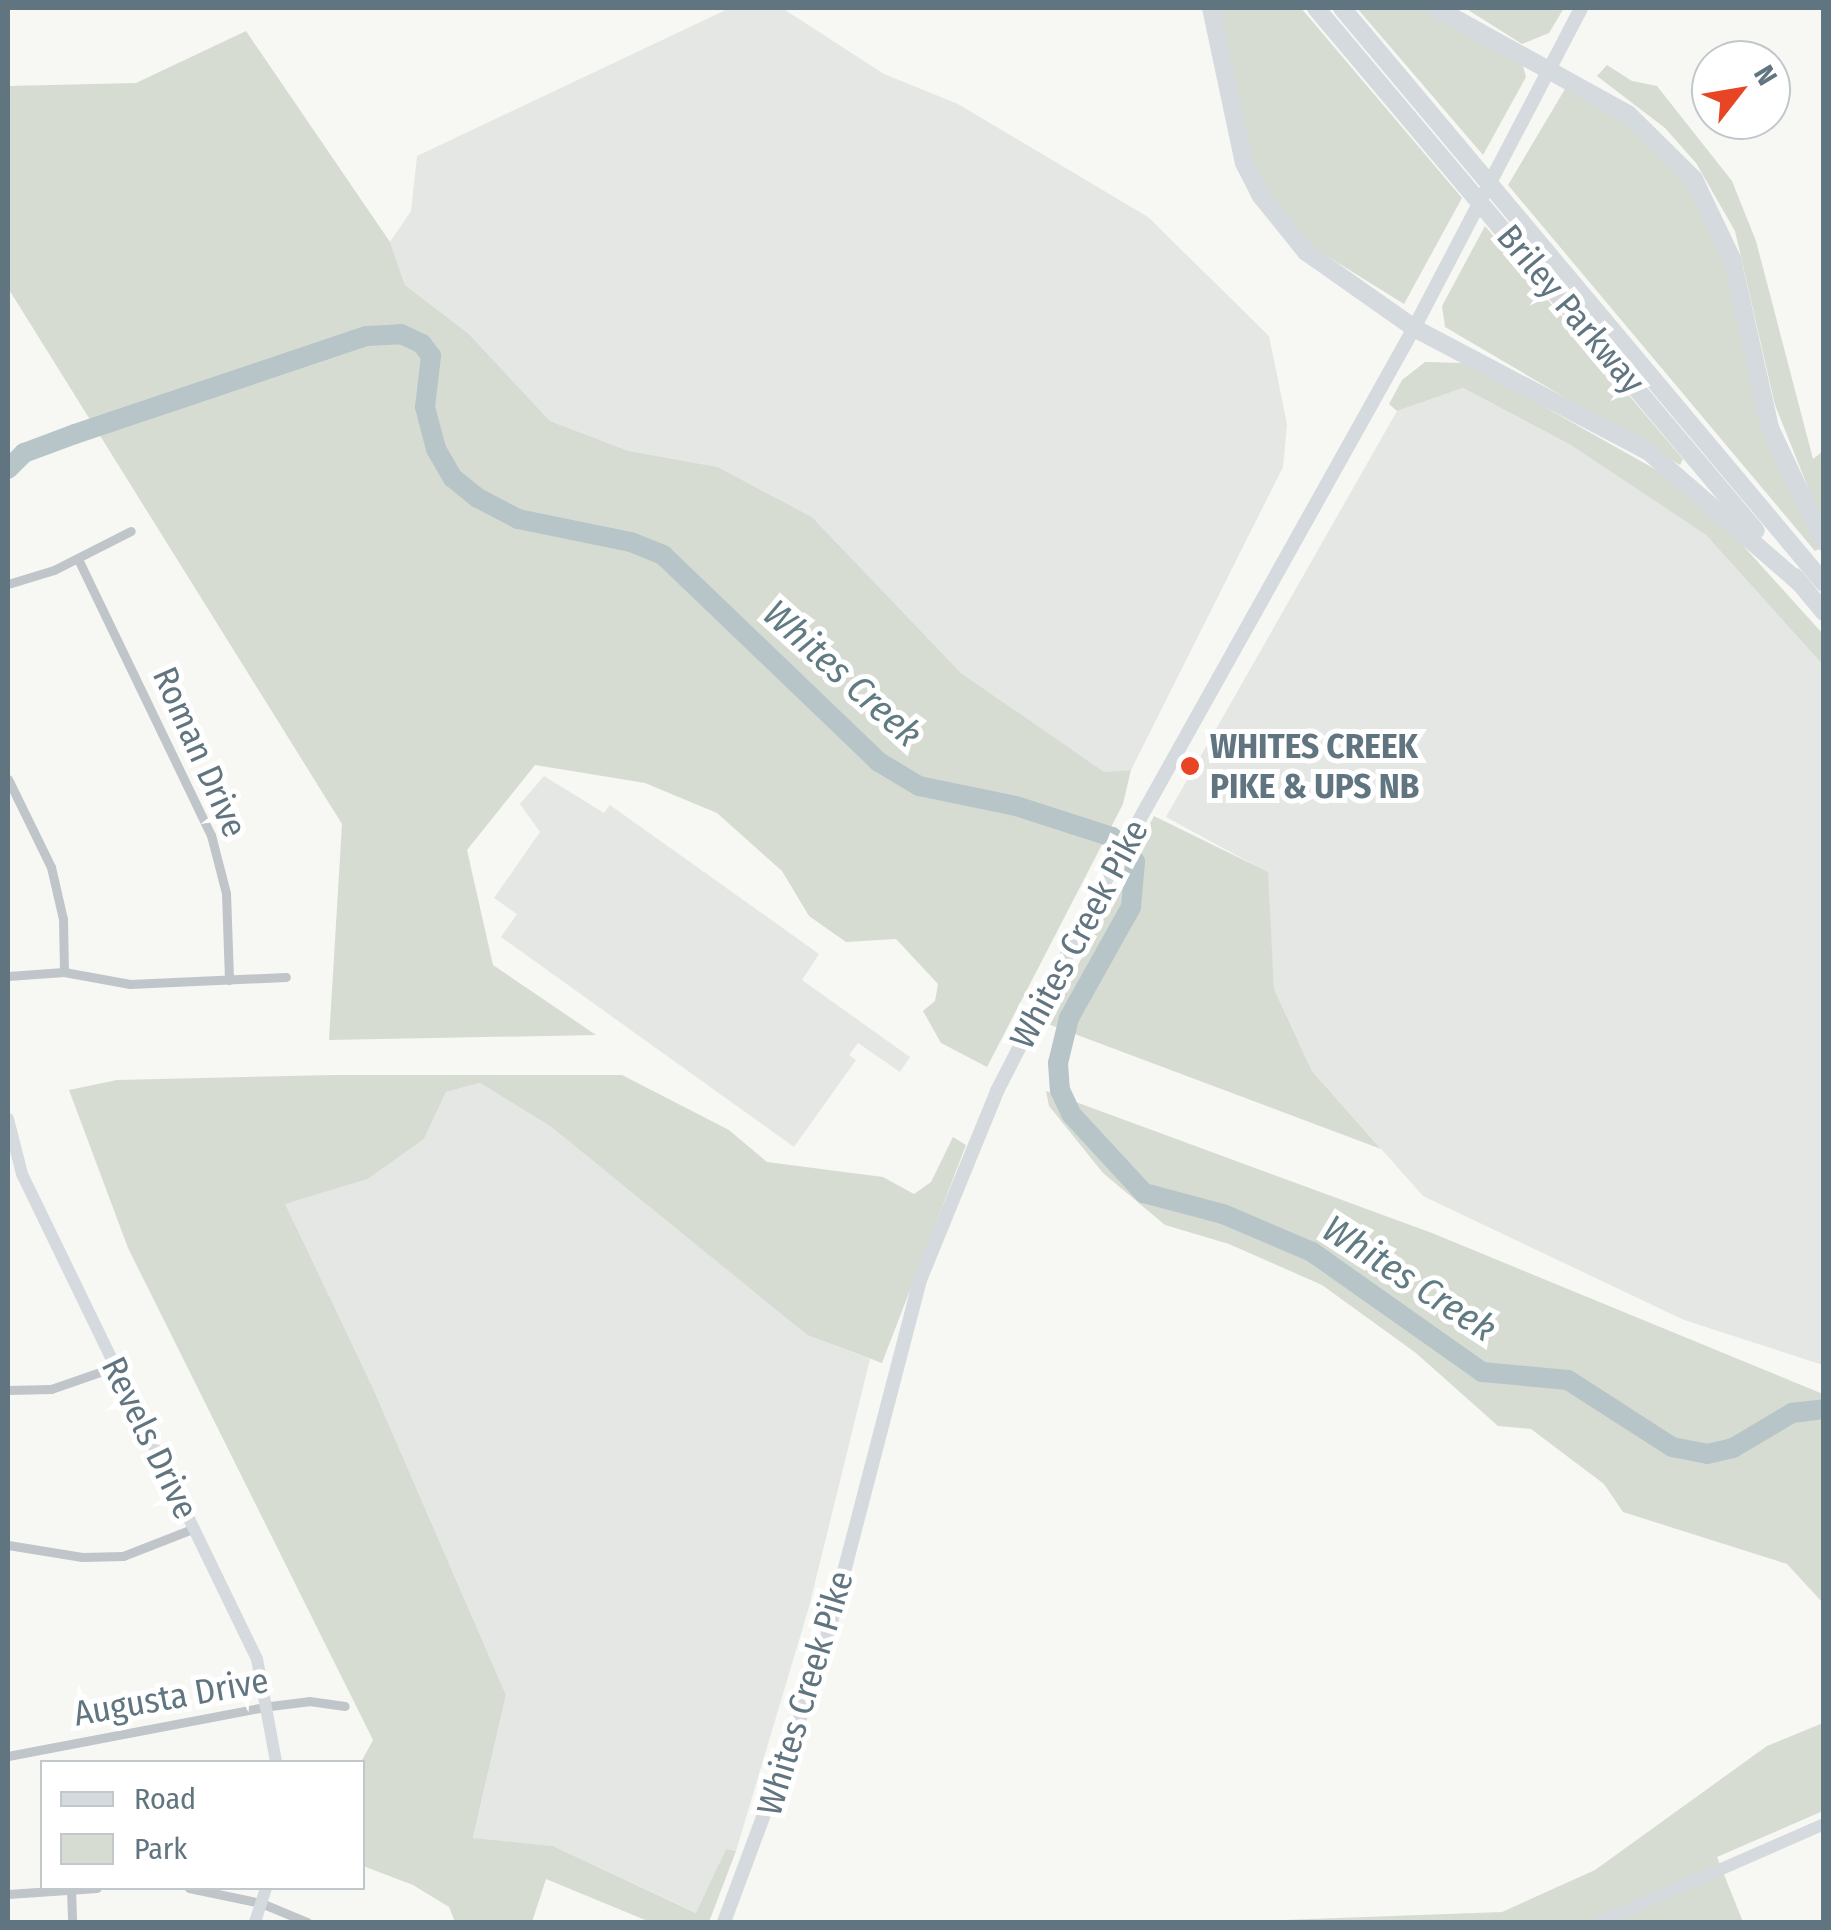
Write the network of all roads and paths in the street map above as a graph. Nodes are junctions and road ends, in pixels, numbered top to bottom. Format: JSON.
{"nodes":[{"id":1,"x":1210,"y":8,"type":"edge"},
{"id":2,"x":1316,"y":8,"type":"edge"},
{"id":3,"x":1342,"y":8,"type":"edge"},
{"id":4,"x":1436,"y":8,"type":"edge"},
{"id":5,"x":1582,"y":8,"type":"edge"},
{"id":6,"x":1550,"y":66,"type":"junction"},
{"id":7,"x":1414,"y":328,"type":"junction"},
{"id":8,"x":131,"y":531,"type":"dead end"},
{"id":9,"x":1824,"y":542,"type":"edge"},
{"id":10,"x":78,"y":559,"type":"junction"},
{"id":11,"x":1824,"y":583,"type":"edge"},
{"id":12,"x":8,"y":584,"type":"edge"},
{"id":13,"x":1800,"y":584,"type":"junction"},
{"id":14,"x":1824,"y":612,"type":"edge"},
{"id":15,"x":8,"y":779,"type":"edge"},
{"id":16,"x":64,"y":972,"type":"junction"},
{"id":17,"x":8,"y":976,"type":"edge"},
{"id":18,"x":286,"y":977,"type":"dead end"},
{"id":19,"x":229,"y":980,"type":"junction"},
{"id":20,"x":8,"y":1118,"type":"edge"},
{"id":21,"x":10,"y":1148,"type":"edge"},
{"id":22,"x":115,"y":1367,"type":"junction"},
{"id":23,"x":8,"y":1390,"type":"edge"},
{"id":24,"x":195,"y":1528,"type":"junction"},
{"id":25,"x":8,"y":1545,"type":"edge"},
{"id":26,"x":270,"y":1706,"type":"junction"},
{"id":27,"x":345,"y":1706,"type":"dead end"},
{"id":28,"x":8,"y":1756,"type":"edge"},
{"id":29,"x":276,"y":1760,"type":"edge"},
{"id":30,"x":1824,"y":1824,"type":"edge"},
{"id":31,"x":58,"y":1890,"type":"edge"},
{"id":32,"x":71,"y":1890,"type":"edge"},
{"id":33,"x":199,"y":1890,"type":"edge"},
{"id":34,"x":265,"y":1890,"type":"edge"},
{"id":35,"x":8,"y":1894,"type":"edge"},
{"id":36,"x":261,"y":1903,"type":"junction"},
{"id":37,"x":72,"y":1922,"type":"edge"},
{"id":38,"x":255,"y":1922,"type":"edge"},
{"id":39,"x":307,"y":1922,"type":"edge"},
{"id":40,"x":724,"y":1922,"type":"edge"},
{"id":41,"x":1600,"y":1922,"type":"edge"}],
"edges":[{"from":1,"to":7,"type":"highway"},
{"from":2,"to":13,"type":"highway","name":"Briley Parkway"},
{"from":3,"to":11,"type":"highway","name":"Briley Parkway"},
{"from":4,"to":6,"type":"highway"},
{"from":5,"to":6,"type":"main road","name":"Whites Creek Pike"},
{"from":6,"to":7,"type":"main road","name":"Whites Creek Pike"},
{"from":6,"to":9,"type":"highway"},
{"from":7,"to":13,"type":"highway"},
{"from":7,"to":40,"type":"main road","name":"Whites Creek Pike"},
{"from":8,"to":10,"type":"street"},
{"from":10,"to":12,"type":"street"},
{"from":10,"to":19,"type":"street","name":"Roman Drive"},
{"from":13,"to":14,"type":"highway","name":"Briley Parkway"},
{"from":15,"to":16,"type":"street"},
{"from":16,"to":17,"type":"street"},
{"from":16,"to":19,"type":"street"},
{"from":18,"to":19,"type":"street"},
{"from":20,"to":21,"type":"street","name":"Revels Drive"},
{"from":21,"to":22,"type":"street","name":"Revels Drive"},
{"from":22,"to":23,"type":"street"},
{"from":22,"to":24,"type":"street","name":"Revels Drive"},
{"from":24,"to":25,"type":"street"},
{"from":24,"to":26,"type":"street","name":"Revels Drive"},
{"from":26,"to":27,"type":"street","name":"Augusta Drive"},
{"from":26,"to":28,"type":"street","name":"Augusta Drive"},
{"from":26,"to":29,"type":"street","name":"Revels Drive"},
{"from":30,"to":41,"type":"street"},
{"from":31,"to":35,"type":"street"},
{"from":32,"to":37,"type":"street"},
{"from":33,"to":36,"type":"street"},
{"from":34,"to":36,"type":"street"},
{"from":36,"to":38,"type":"street"},
{"from":36,"to":39,"type":"street"}]}
